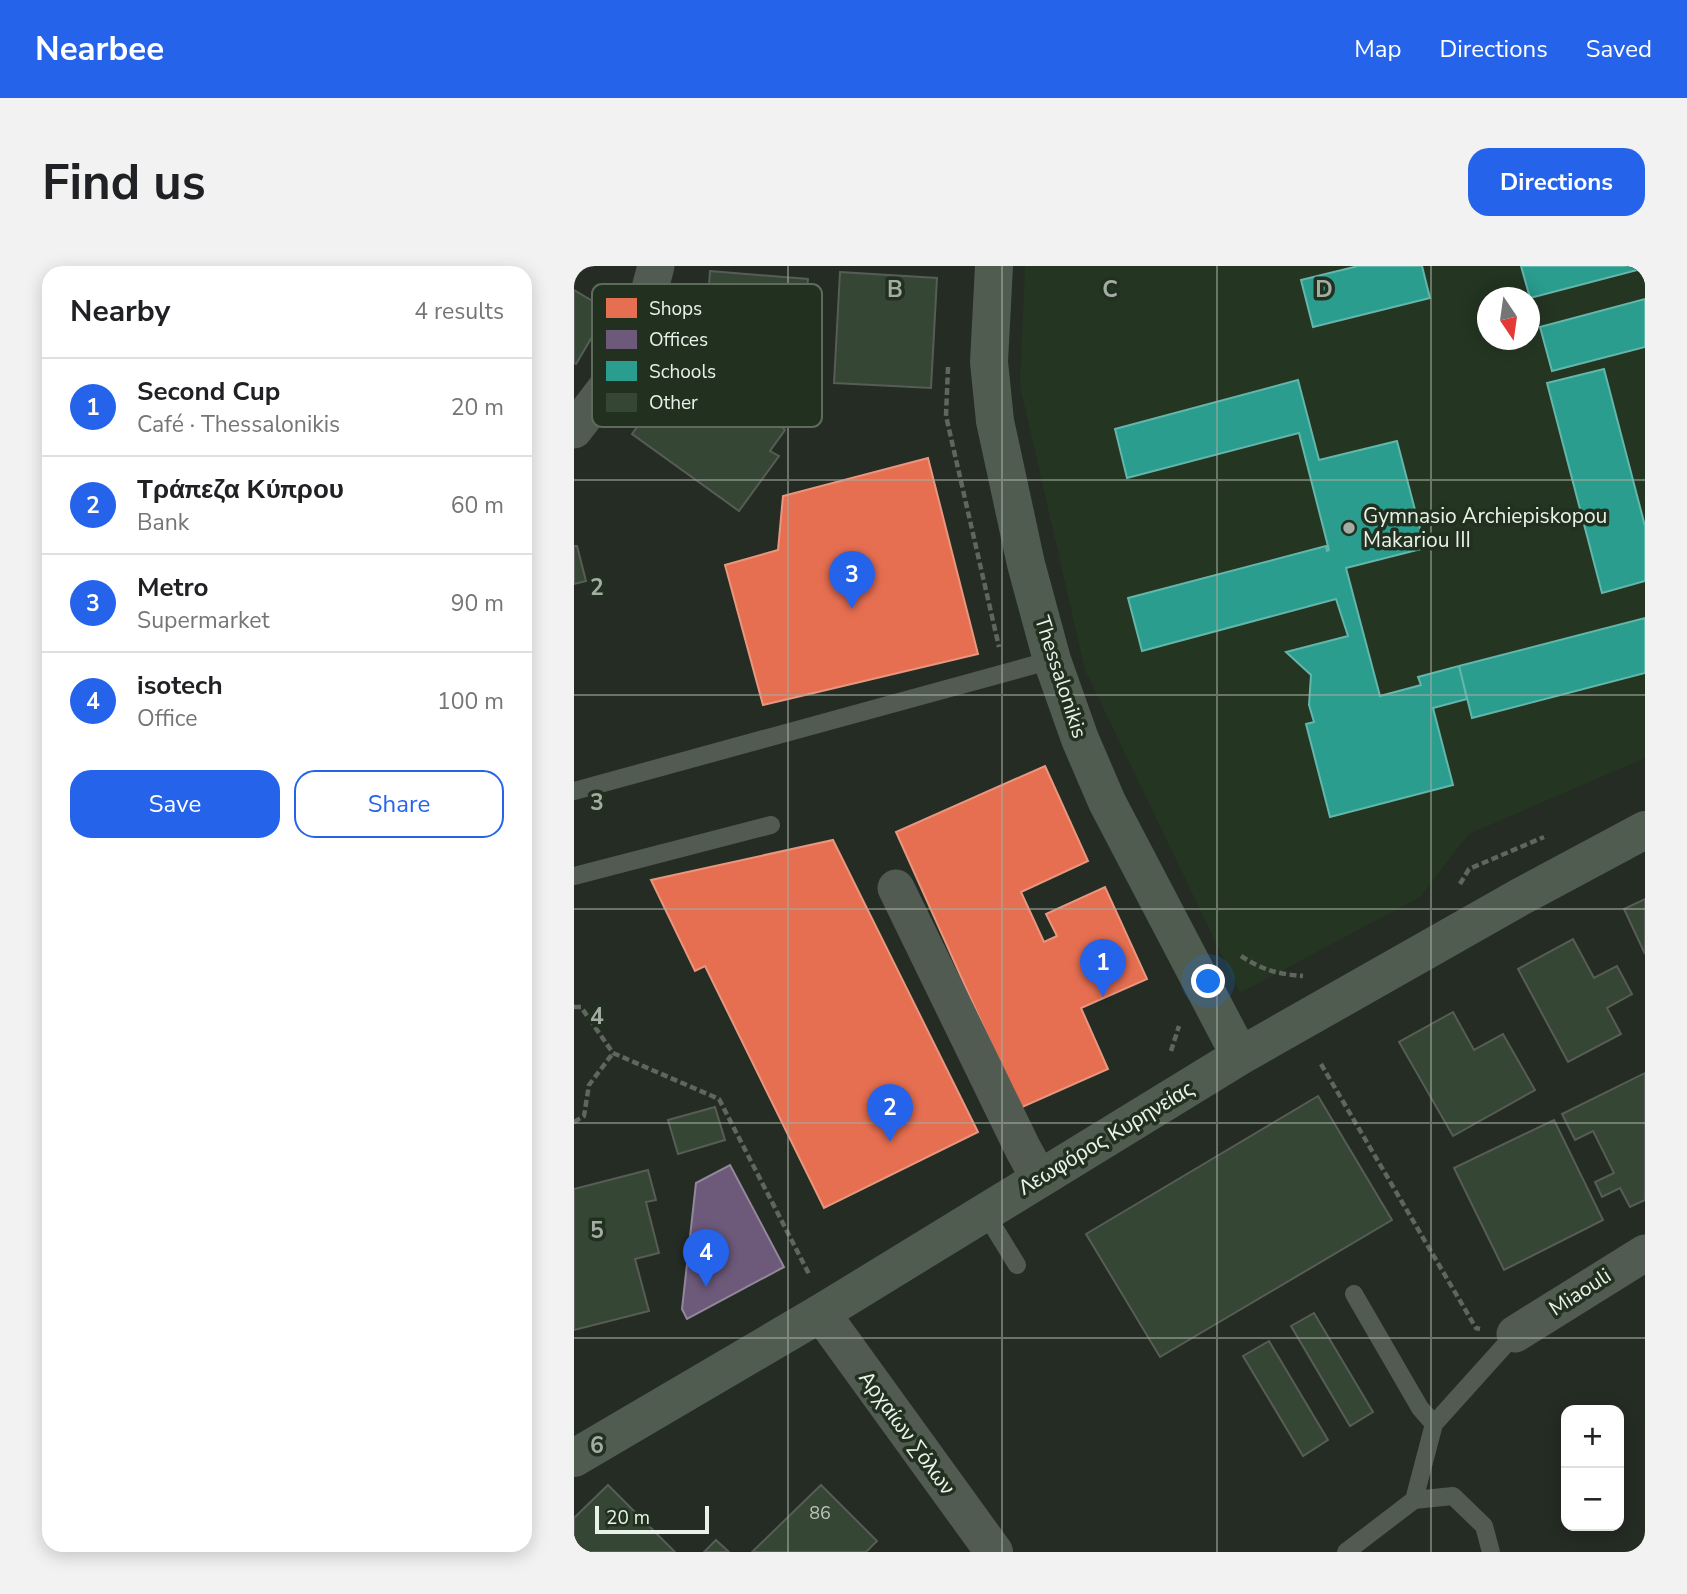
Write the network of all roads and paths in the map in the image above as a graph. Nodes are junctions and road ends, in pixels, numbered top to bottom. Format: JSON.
{"nodes":[{"id":1,"x":656,"y":266,"type":"edge"},
{"id":2,"x":994,"y":266,"type":"edge"},
{"id":3,"x":651,"y":284,"type":"edge"},
{"id":4,"x":592,"y":406,"type":"edge"},
{"id":5,"x":574,"y":430,"type":"edge"},
{"id":6,"x":1052,"y":660,"type":"junction"},
{"id":7,"x":574,"y":791,"type":"edge"},
{"id":8,"x":771,"y":825,"type":"dead end"},
{"id":9,"x":1645,"y":830,"type":"edge"},
{"id":10,"x":574,"y":876,"type":"edge"},
{"id":11,"x":896,"y":888,"type":"dead end"},
{"id":12,"x":574,"y":1007,"type":"edge"},
{"id":13,"x":613,"y":1053,"type":"junction"},
{"id":14,"x":1240,"y":1056,"type":"junction"},
{"id":15,"x":1321,"y":1064,"type":"dead end"},
{"id":16,"x":574,"y":1122,"type":"edge"},
{"id":17,"x":1040,"y":1178,"type":"junction"},
{"id":18,"x":984,"y":1211,"type":"junction"},
{"id":19,"x":1645,"y":1253,"type":"edge"},
{"id":20,"x":1017,"y":1265,"type":"dead end"},
{"id":21,"x":809,"y":1274,"type":"dead end"},
{"id":22,"x":1354,"y":1294,"type":"dead end"},
{"id":23,"x":821,"y":1313,"type":"junction"},
{"id":24,"x":1515,"y":1334,"type":"junction"},
{"id":25,"x":1434,"y":1424,"type":"junction"},
{"id":26,"x":574,"y":1458,"type":"edge"},
{"id":27,"x":1414,"y":1500,"type":"junction"},
{"id":28,"x":980,"y":1547,"type":"edge"},
{"id":29,"x":1645,"y":1551,"type":"edge"},
{"id":30,"x":1346,"y":1552,"type":"edge"},
{"id":31,"x":1492,"y":1552,"type":"edge"},
{"id":32,"x":1634,"y":1552,"type":"edge"}],
"edges":[{"from":1,"to":3,"type":"street"},
{"from":2,"to":6,"type":"main road","name":"Thessalonikis"},
{"from":4,"to":5,"type":"street"},
{"from":6,"to":7,"type":"lane"},
{"from":6,"to":14,"type":"main road","name":"Thessalonikis"},
{"from":8,"to":10,"type":"lane"},
{"from":9,"to":14,"type":"main road","name":"Λεωφόρος Κυρηνείας"},
{"from":11,"to":17,"type":"street"},
{"from":12,"to":13,"type":"path"},
{"from":13,"to":16,"type":"path"},
{"from":13,"to":21,"type":"path"},
{"from":14,"to":17,"type":"main road","name":"Λεωφόρος Κυρηνείας"},
{"from":15,"to":24,"type":"path"},
{"from":17,"to":18,"type":"main road","name":"Λεωφόρος Κυρηνείας"},
{"from":18,"to":20,"type":"lane"},
{"from":18,"to":23,"type":"main road","name":"Λεωφόρος Κυρηνείας"},
{"from":19,"to":24,"type":"street","name":"Miaouli"},
{"from":22,"to":25,"type":"lane"},
{"from":23,"to":26,"type":"main road","name":"Λεωφόρος Κυρηνείας"},
{"from":23,"to":28,"type":"street","name":"Αρχαίων Σόλων"},
{"from":24,"to":25,"type":"lane"},
{"from":25,"to":27,"type":"lane"},
{"from":27,"to":30,"type":"lane"},
{"from":27,"to":31,"type":"lane"},
{"from":29,"to":32,"type":"path"}]}
